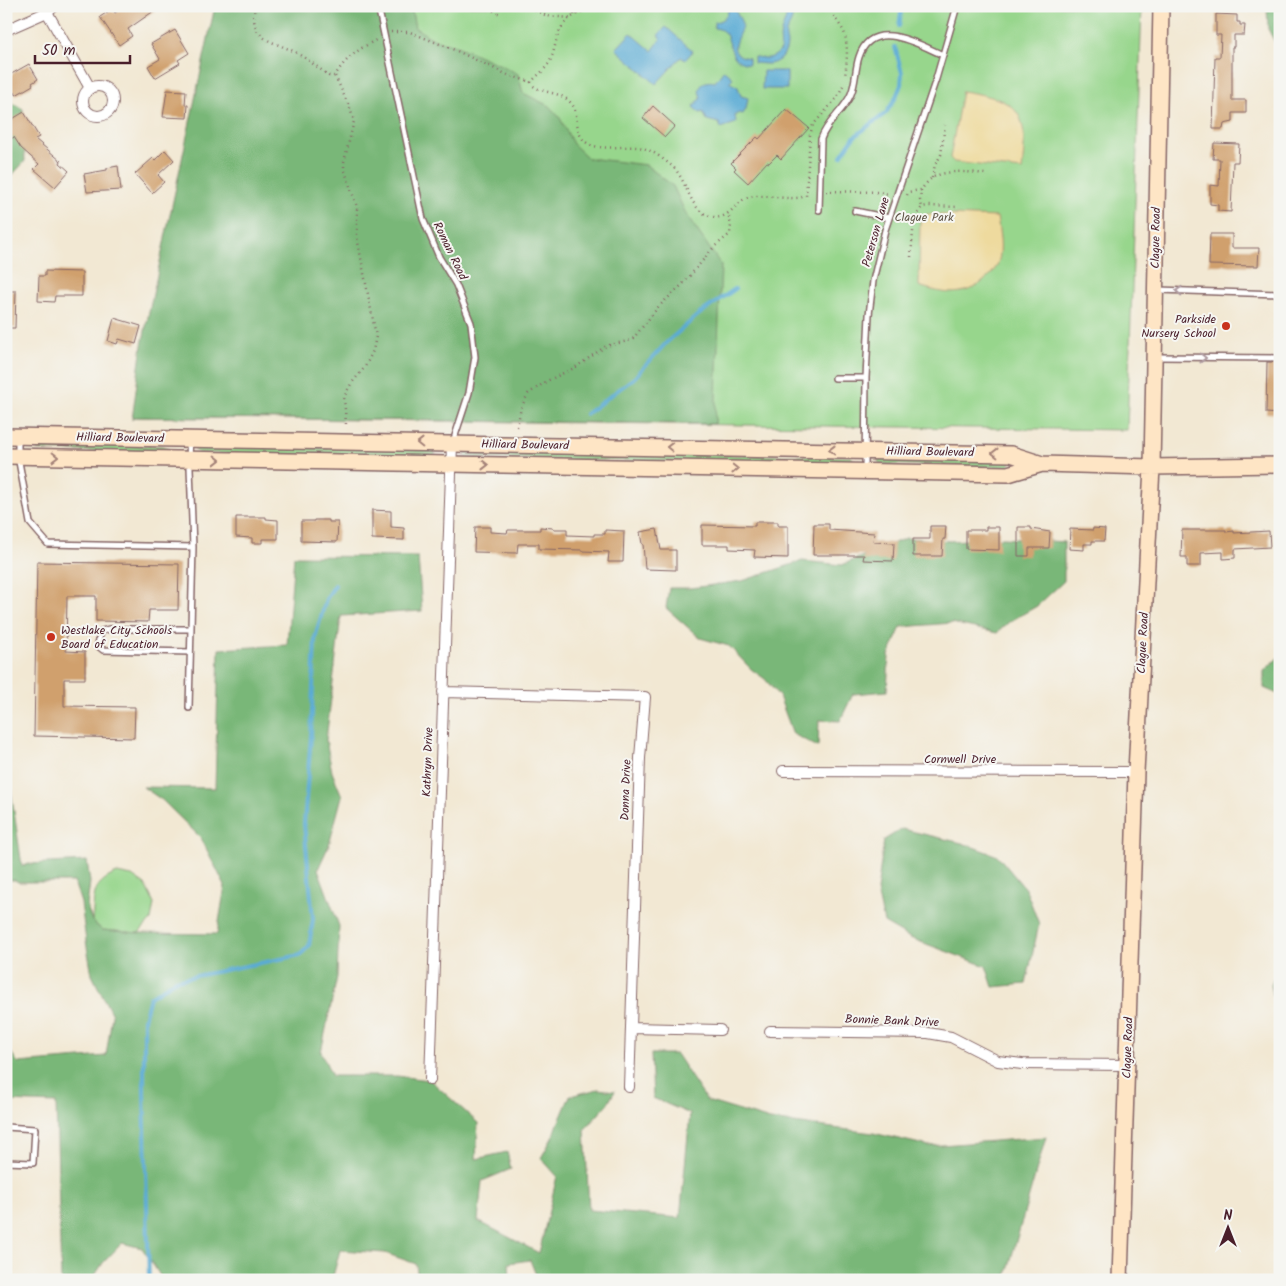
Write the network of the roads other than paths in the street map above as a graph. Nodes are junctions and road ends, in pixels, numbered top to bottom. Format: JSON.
{"nodes":[{"id":1,"x":378,"y":6,"type":"edge"},
{"id":2,"x":957,"y":6,"type":"edge"},
{"id":3,"x":1161,"y":6,"type":"edge"},
{"id":4,"x":51,"y":9,"type":"edge"},
{"id":5,"x":6,"y":30,"type":"edge"},
{"id":6,"x":943,"y":54,"type":"junction"},
{"id":7,"x":90,"y":88,"type":"dead end"},
{"id":8,"x":818,"y":210,"type":"dead end"},
{"id":9,"x":854,"y":211,"type":"dead end"},
{"id":10,"x":889,"y":218,"type":"junction"},
{"id":11,"x":1155,"y":290,"type":"junction"},
{"id":12,"x":1280,"y":294,"type":"edge"},
{"id":13,"x":1154,"y":358,"type":"junction"},
{"id":14,"x":1280,"y":358,"type":"edge"},
{"id":15,"x":835,"y":378,"type":"dead end"},
{"id":16,"x":866,"y":378,"type":"junction"},
{"id":17,"x":12,"y":436,"type":"edge"},
{"id":18,"x":189,"y":439,"type":"junction"},
{"id":19,"x":452,"y":444,"type":"junction"},
{"id":20,"x":866,"y":451,"type":"junction"},
{"id":21,"x":12,"y":456,"type":"edge"},
{"id":22,"x":190,"y":459,"type":"junction"},
{"id":23,"x":452,"y":464,"type":"junction"},
{"id":24,"x":1042,"y":464,"type":"junction"},
{"id":25,"x":1280,"y":465,"type":"edge"},
{"id":26,"x":1152,"y":467,"type":"junction"},
{"id":27,"x":865,"y":471,"type":"junction"},
{"id":28,"x":193,"y":547,"type":"junction"},
{"id":29,"x":190,"y":630,"type":"junction"},
{"id":30,"x":190,"y":652,"type":"junction"},
{"id":31,"x":443,"y":692,"type":"junction"},
{"id":32,"x":189,"y":708,"type":"dead end"},
{"id":33,"x":784,"y":771,"type":"dead end"},
{"id":34,"x":1136,"y":772,"type":"junction"},
{"id":35,"x":631,"y":1028,"type":"junction"},
{"id":36,"x":720,"y":1030,"type":"dead end"},
{"id":37,"x":770,"y":1031,"type":"dead end"},
{"id":38,"x":1127,"y":1065,"type":"junction"},
{"id":39,"x":430,"y":1080,"type":"dead end"},
{"id":40,"x":629,"y":1087,"type":"dead end"},
{"id":41,"x":6,"y":1128,"type":"edge"},
{"id":42,"x":6,"y":1162,"type":"edge"},
{"id":43,"x":1120,"y":1280,"type":"edge"}],
"edges":[{"from":1,"to":19,"type":"lane","name":"Roman Road"},
{"from":2,"to":6,"type":"lane","name":"Peterson Lane"},
{"from":3,"to":11,"type":"main road","name":"Clague Road"},
{"from":4,"to":5,"type":"street"},
{"from":4,"to":7,"type":"street"},
{"from":6,"to":8,"type":"lane"},
{"from":6,"to":10,"type":"lane","name":"Peterson Lane"},
{"from":9,"to":10,"type":"lane"},
{"from":10,"to":16,"type":"lane","name":"Peterson Lane"},
{"from":12,"to":11,"type":"lane","one_way":true},
{"from":11,"to":13,"type":"main road","name":"Clague Road"},
{"from":13,"to":14,"type":"lane","one_way":true},
{"from":13,"to":26,"type":"main road","name":"Clague Road"},
{"from":15,"to":16,"type":"lane"},
{"from":16,"to":20,"type":"lane","name":"Peterson Lane"},
{"from":17,"to":18,"type":"main road","name":"Hilliard Boulevard"},
{"from":17,"to":21,"type":"lane"},
{"from":19,"to":18,"type":"main road","name":"Hilliard Boulevard","one_way":true},
{"from":18,"to":22,"type":"lane"},
{"from":20,"to":19,"type":"main road","name":"Hilliard Boulevard","one_way":true},
{"from":19,"to":23,"type":"street","name":"Kathryn Drive"},
{"from":24,"to":20,"type":"main road","name":"Hilliard Boulevard","one_way":true},
{"from":20,"to":27,"type":"lane","name":"Peterson Lane"},
{"from":21,"to":22,"type":"main road","name":"Hilliard Boulevard","one_way":true},
{"from":21,"to":28,"type":"lane"},
{"from":22,"to":23,"type":"main road","name":"Hilliard Boulevard","one_way":true},
{"from":22,"to":28,"type":"lane"},
{"from":23,"to":27,"type":"main road","name":"Hilliard Boulevard","one_way":true},
{"from":23,"to":31,"type":"street","name":"Kathryn Drive"},
{"from":24,"to":26,"type":"main road","name":"Hilliard Boulevard"},
{"from":24,"to":27,"type":"main road","name":"Hilliard Boulevard"},
{"from":25,"to":26,"type":"main road","name":"Hilliard Boulevard"},
{"from":26,"to":34,"type":"main road","name":"Clague Road"},
{"from":28,"to":29,"type":"lane"},
{"from":29,"to":30,"type":"lane"},
{"from":29,"to":30,"type":"lane"},
{"from":30,"to":32,"type":"lane"},
{"from":31,"to":35,"type":"street","name":"Donna Drive"},
{"from":31,"to":39,"type":"street","name":"Kathryn Drive"},
{"from":33,"to":34,"type":"street","name":"Cornwell Drive"},
{"from":34,"to":38,"type":"main road","name":"Clague Road"},
{"from":35,"to":36,"type":"street"},
{"from":35,"to":40,"type":"street","name":"Donna Drive"},
{"from":37,"to":38,"type":"street","name":"Bonnie Bank Drive"},
{"from":38,"to":43,"type":"main road","name":"Clague Road"},
{"from":41,"to":42,"type":"lane"}]}
